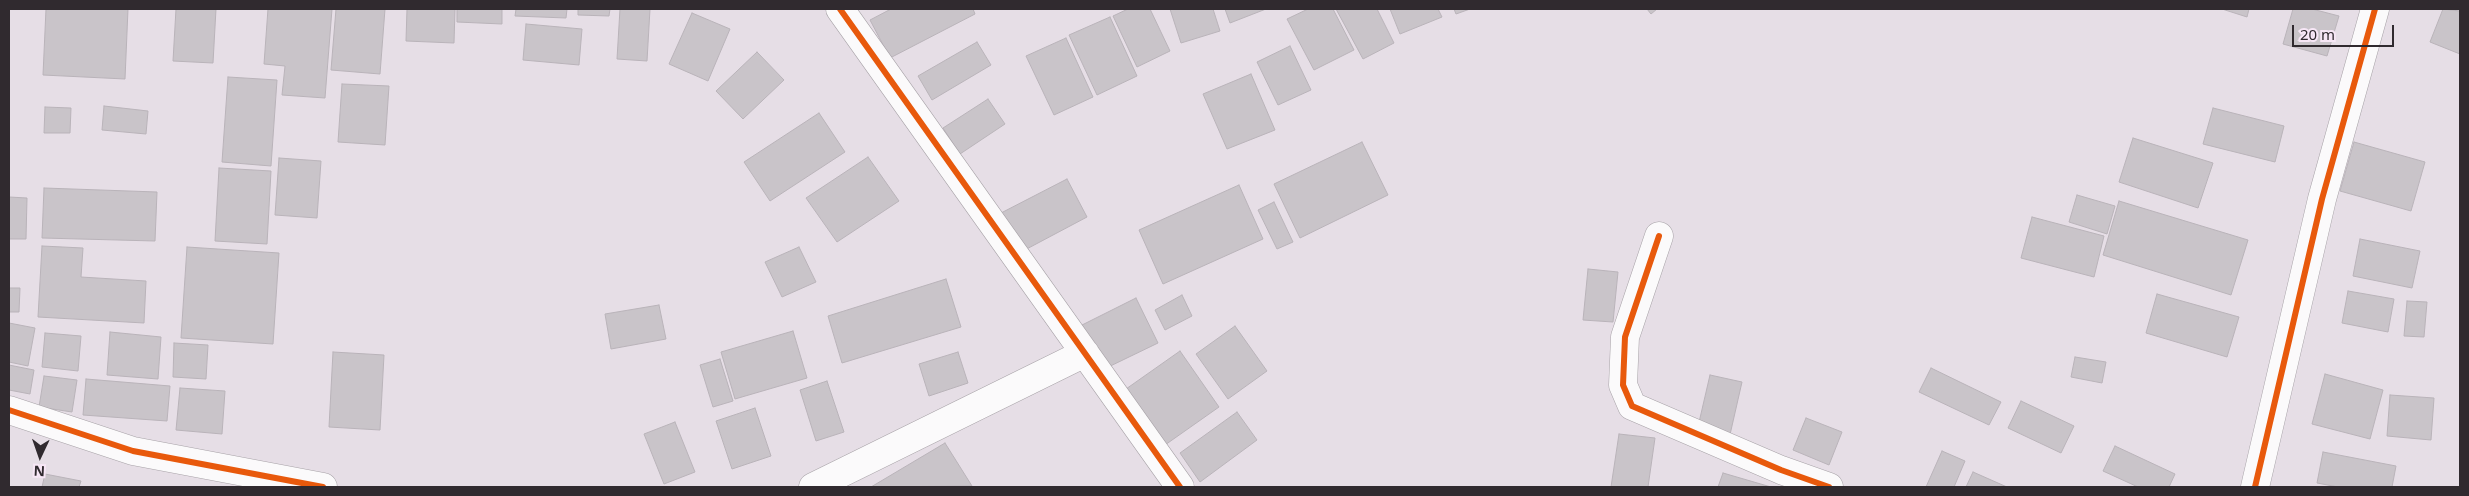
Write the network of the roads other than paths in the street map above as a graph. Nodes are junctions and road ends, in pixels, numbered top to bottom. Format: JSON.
{"nodes":[{"id":1,"x":840,"y":9,"type":"edge"},
{"id":2,"x":2375,"y":9,"type":"edge"},
{"id":3,"x":1659,"y":236,"type":"dead end"},
{"id":4,"x":1085,"y":353,"type":"junction"},
{"id":5,"x":9,"y":410,"type":"edge"},
{"id":6,"x":323,"y":487,"type":"edge"},
{"id":7,"x":813,"y":487,"type":"edge"},
{"id":8,"x":1180,"y":487,"type":"edge"},
{"id":9,"x":1829,"y":487,"type":"edge"},
{"id":10,"x":2256,"y":487,"type":"edge"}],
"edges":[{"from":1,"to":4,"type":"street"},
{"from":2,"to":10,"type":"street"},
{"from":3,"to":9,"type":"street"},
{"from":4,"to":7,"type":"street"},
{"from":4,"to":8,"type":"street"},
{"from":5,"to":6,"type":"street"}]}
